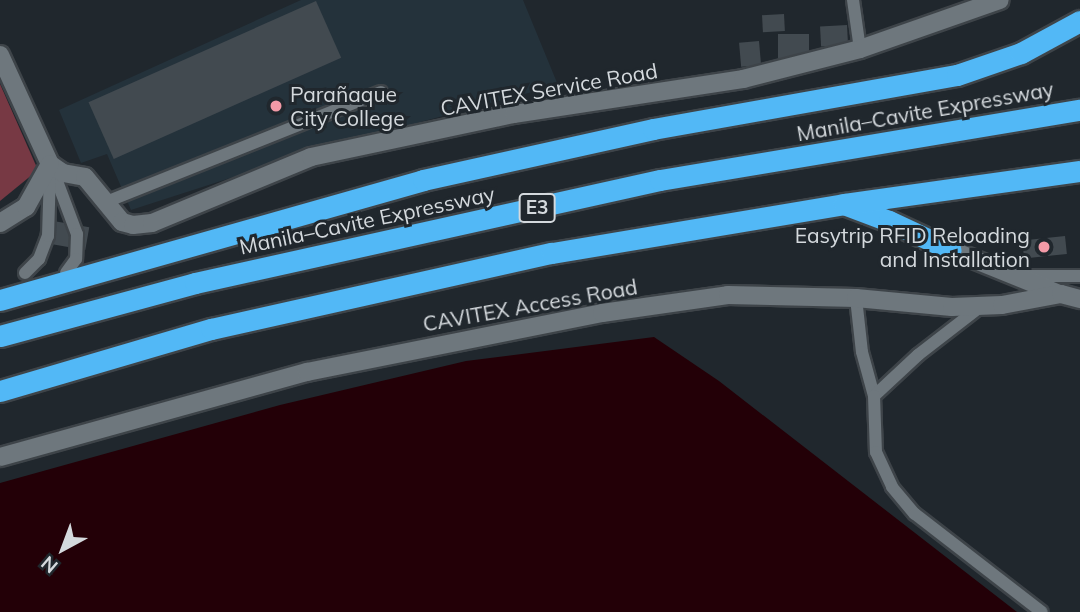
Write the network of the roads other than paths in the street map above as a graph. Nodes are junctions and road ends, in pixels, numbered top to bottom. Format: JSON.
{"nodes":[{"id":1,"x":853,"y":0,"type":"edge"},
{"id":2,"x":1000,"y":0,"type":"edge"},
{"id":3,"x":1080,"y":21,"type":"edge"},
{"id":4,"x":860,"y":49,"type":"junction"},
{"id":5,"x":0,"y":55,"type":"edge"},
{"id":6,"x":381,"y":92,"type":"dead end"},
{"id":7,"x":1080,"y":110,"type":"edge"},
{"id":8,"x":50,"y":164,"type":"junction"},
{"id":9,"x":1080,"y":171,"type":"edge"},
{"id":10,"x":106,"y":202,"type":"junction"},
{"id":11,"x":844,"y":204,"type":"junction"},
{"id":12,"x":0,"y":223,"type":"edge"},
{"id":13,"x":951,"y":250,"type":"joint"},
{"id":14,"x":25,"y":273,"type":"dead end"},
{"id":15,"x":66,"y":273,"type":"dead end"},
{"id":16,"x":1008,"y":275,"type":"junction"},
{"id":17,"x":1080,"y":276,"type":"edge"},
{"id":18,"x":1061,"y":294,"type":"junction"},
{"id":19,"x":856,"y":298,"type":"junction"},
{"id":20,"x":1080,"y":299,"type":"edge"},
{"id":21,"x":0,"y":300,"type":"edge"},
{"id":22,"x":981,"y":307,"type":"junction"},
{"id":23,"x":0,"y":336,"type":"edge"},
{"id":24,"x":0,"y":391,"type":"edge"},
{"id":25,"x":874,"y":396,"type":"junction"},
{"id":26,"x":0,"y":457,"type":"edge"},
{"id":27,"x":1042,"y":612,"type":"edge"}],
"edges":[{"from":1,"to":4,"type":"lane"},
{"from":2,"to":4,"type":"street","name":"CAVITEX Service Road"},
{"from":3,"to":21,"type":"highway"},
{"from":4,"to":10,"type":"street","name":"CAVITEX Service Road"},
{"from":5,"to":8,"type":"street"},
{"from":6,"to":10,"type":"lane"},
{"from":7,"to":23,"type":"highway","name":"Manila–Cavite Expressway","number":"E3"},
{"from":8,"to":10,"type":"street","name":"CAVITEX Service Road"},
{"from":8,"to":12,"type":"street"},
{"from":8,"to":14,"type":"lane"},
{"from":8,"to":15,"type":"lane"},
{"from":9,"to":11,"type":"highway","number":"E3"},
{"from":11,"to":13,"type":"highway"},
{"from":11,"to":24,"type":"highway","number":"E3"},
{"from":13,"to":16,"type":"street"},
{"from":16,"to":17,"type":"lane"},
{"from":16,"to":18,"type":"street"},
{"from":18,"to":20,"type":"street","name":"CAVITEX Access Road"},
{"from":18,"to":22,"type":"street","name":"CAVITEX Access Road"},
{"from":19,"to":22,"type":"street","name":"CAVITEX Access Road"},
{"from":19,"to":25,"type":"lane"},
{"from":19,"to":26,"type":"street","name":"CAVITEX Access Road"},
{"from":22,"to":25,"type":"lane"},
{"from":25,"to":27,"type":"lane"}]}
